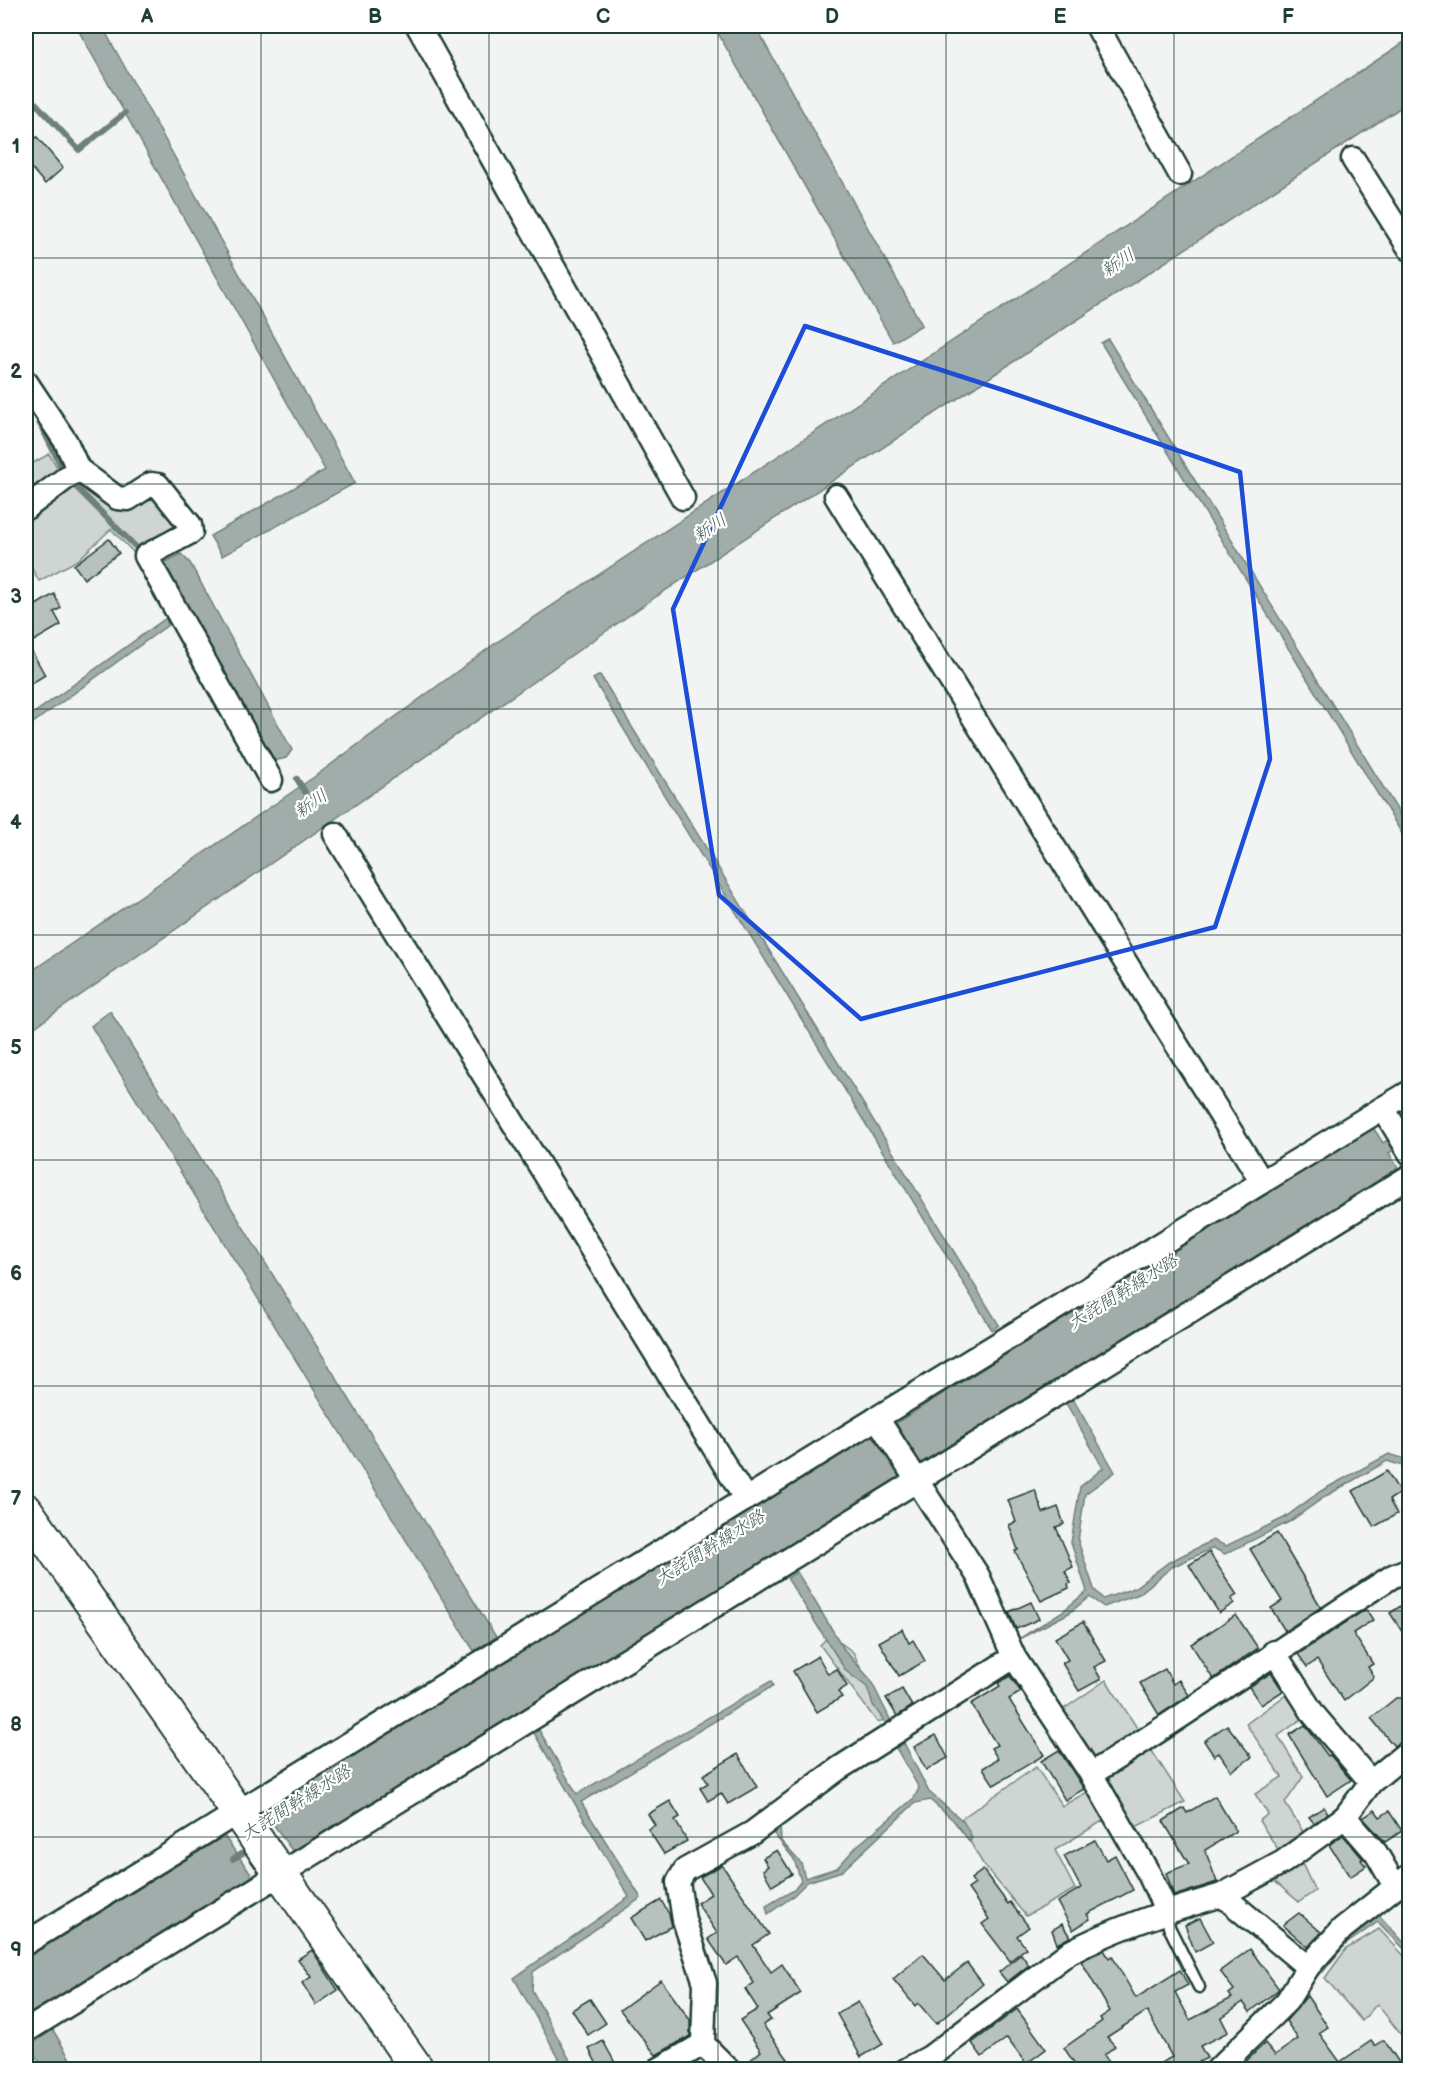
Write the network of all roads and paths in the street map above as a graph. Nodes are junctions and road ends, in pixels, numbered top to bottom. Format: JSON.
{"nodes":[{"id":1,"x":418,"y":26,"type":"edge"},
{"id":2,"x":1097,"y":26,"type":"edge"},
{"id":3,"x":1353,"y":159,"type":"dead end"},
{"id":4,"x":1180,"y":174,"type":"dead end"},
{"id":5,"x":1410,"y":249,"type":"edge"},
{"id":6,"x":26,"y":382,"type":"edge"},
{"id":7,"x":78,"y":469,"type":"junction"},
{"id":8,"x":836,"y":496,"type":"dead end"},
{"id":9,"x":683,"y":498,"type":"dead end"},
{"id":10,"x":26,"y":508,"type":"edge"},
{"id":11,"x":271,"y":780,"type":"dead end"},
{"id":12,"x":335,"y":834,"type":"dead end"},
{"id":13,"x":1410,"y":1092,"type":"edge"},
{"id":14,"x":1383,"y":1108,"type":"junction"},
{"id":15,"x":1409,"y":1152,"type":"edge"},
{"id":16,"x":1410,"y":1176,"type":"edge"},
{"id":17,"x":1262,"y":1182,"type":"junction"},
{"id":18,"x":877,"y":1418,"type":"junction"},
{"id":19,"x":918,"y":1480,"type":"junction"},
{"id":20,"x":745,"y":1498,"type":"junction"},
{"id":21,"x":26,"y":1510,"type":"edge"},
{"id":22,"x":1410,"y":1569,"type":"edge"},
{"id":23,"x":1274,"y":1652,"type":"junction"},
{"id":24,"x":1014,"y":1657,"type":"junction"},
{"id":25,"x":1410,"y":1749,"type":"edge"},
{"id":26,"x":1091,"y":1774,"type":"junction"},
{"id":27,"x":1371,"y":1782,"type":"junction"},
{"id":28,"x":1345,"y":1817,"type":"junction"},
{"id":29,"x":259,"y":1844,"type":"junction"},
{"id":30,"x":1402,"y":1881,"type":"edge"},
{"id":31,"x":1222,"y":1895,"type":"junction"},
{"id":32,"x":1167,"y":1912,"type":"junction"},
{"id":33,"x":26,"y":1943,"type":"edge"},
{"id":34,"x":1308,"y":1967,"type":"junction"},
{"id":35,"x":1200,"y":1987,"type":"dead end"},
{"id":36,"x":26,"y":2031,"type":"edge"},
{"id":37,"x":703,"y":2044,"type":"junction"},
{"id":38,"x":1219,"y":2069,"type":"edge"},
{"id":39,"x":418,"y":2070,"type":"edge"},
{"id":40,"x":658,"y":2070,"type":"edge"},
{"id":41,"x":729,"y":2070,"type":"edge"},
{"id":42,"x":906,"y":2070,"type":"edge"}],
"edges":[{"from":1,"to":9,"type":"street"},
{"from":2,"to":4,"type":"street"},
{"from":3,"to":5,"type":"street"},
{"from":6,"to":7,"type":"street"},
{"from":7,"to":10,"type":"street"},
{"from":7,"to":11,"type":"street"},
{"from":8,"to":17,"type":"street"},
{"from":12,"to":20,"type":"street"},
{"from":13,"to":14,"type":"street"},
{"from":14,"to":15,"type":"street"},
{"from":14,"to":17,"type":"street"},
{"from":16,"to":19,"type":"street"},
{"from":17,"to":18,"type":"street"},
{"from":18,"to":19,"type":"street"},
{"from":18,"to":20,"type":"street"},
{"from":19,"to":24,"type":"street"},
{"from":19,"to":29,"type":"street"},
{"from":20,"to":29,"type":"street"},
{"from":21,"to":29,"type":"street"},
{"from":22,"to":23,"type":"street"},
{"from":23,"to":26,"type":"street"},
{"from":23,"to":27,"type":"street"},
{"from":24,"to":26,"type":"street"},
{"from":24,"to":37,"type":"street"},
{"from":25,"to":27,"type":"street"},
{"from":26,"to":32,"type":"street"},
{"from":27,"to":28,"type":"street"},
{"from":28,"to":30,"type":"street"},
{"from":28,"to":31,"type":"street"},
{"from":29,"to":33,"type":"street"},
{"from":29,"to":36,"type":"street"},
{"from":29,"to":39,"type":"street"},
{"from":30,"to":34,"type":"street"},
{"from":31,"to":32,"type":"street"},
{"from":31,"to":34,"type":"street"},
{"from":32,"to":35,"type":"lane"},
{"from":32,"to":42,"type":"street"},
{"from":34,"to":38,"type":"street"},
{"from":37,"to":40,"type":"street"},
{"from":37,"to":41,"type":"street"}]}
